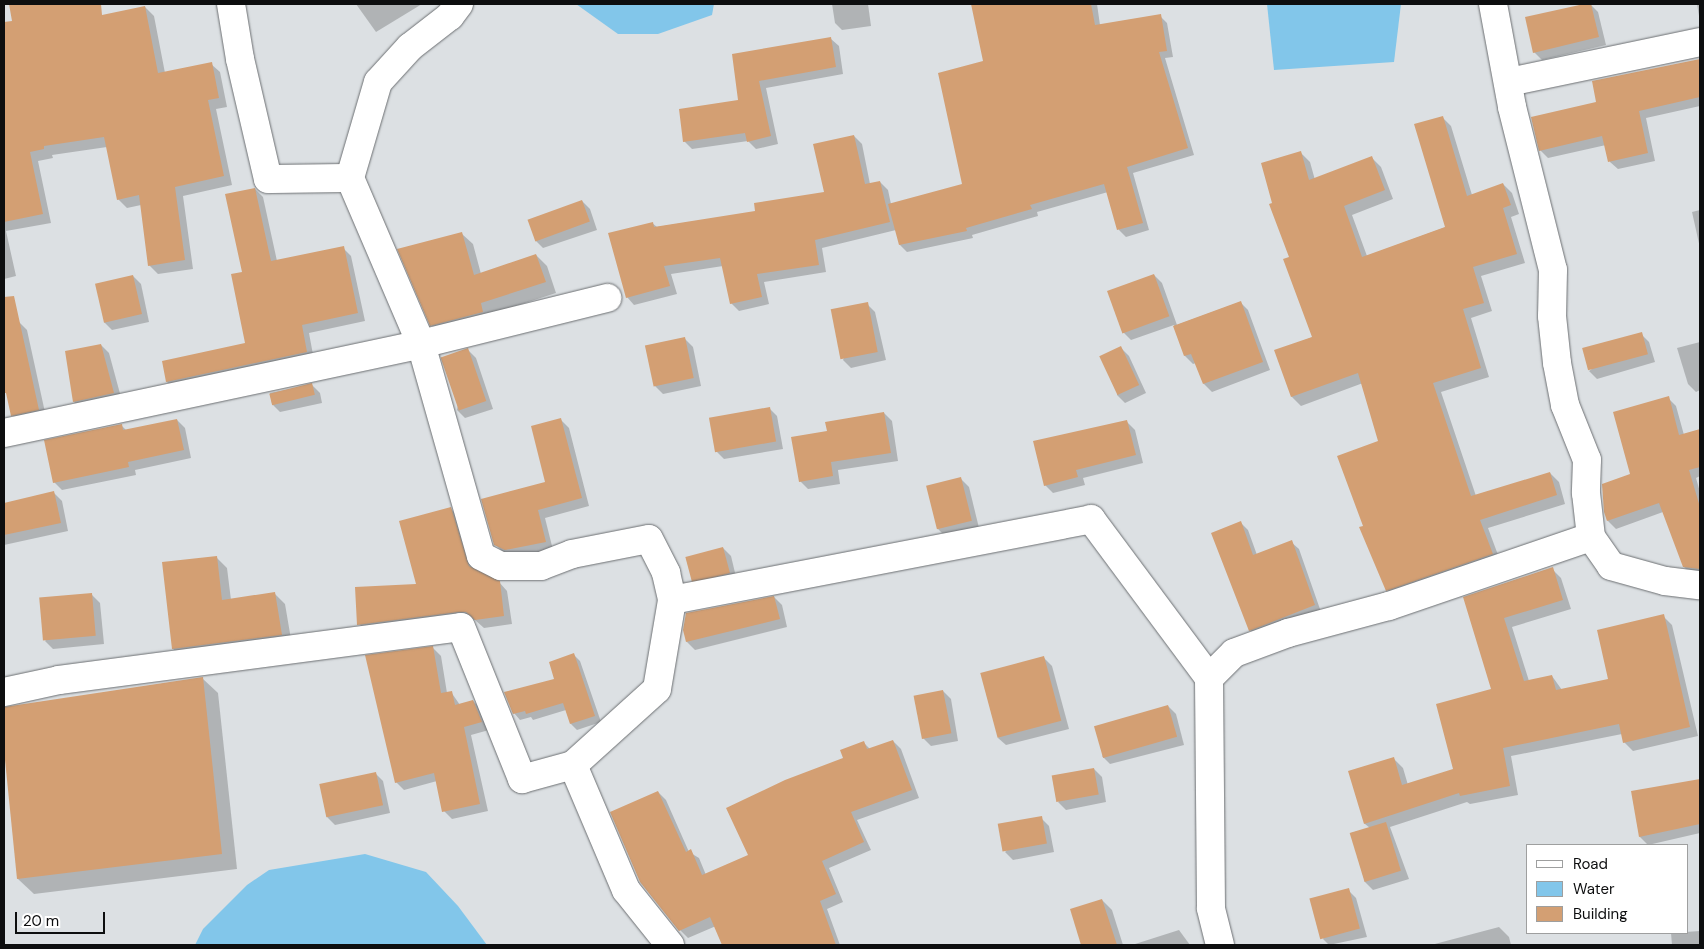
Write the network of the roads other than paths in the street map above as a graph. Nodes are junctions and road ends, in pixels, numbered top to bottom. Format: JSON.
{"nodes":[{"id":1,"x":231,"y":4,"type":"edge"},
{"id":2,"x":459,"y":4,"type":"edge"},
{"id":3,"x":1492,"y":4,"type":"edge"},
{"id":4,"x":1700,"y":42,"type":"edge"},
{"id":5,"x":1509,"y":82,"type":"junction"},
{"id":6,"x":350,"y":178,"type":"junction"},
{"id":7,"x":607,"y":298,"type":"dead end"},
{"id":8,"x":421,"y":344,"type":"junction"},
{"id":9,"x":4,"y":432,"type":"edge"},
{"id":10,"x":1591,"y":537,"type":"junction"},
{"id":11,"x":1700,"y":586,"type":"edge"},
{"id":12,"x":672,"y":600,"type":"junction"},
{"id":13,"x":1209,"y":678,"type":"junction"},
{"id":14,"x":4,"y":692,"type":"edge"},
{"id":15,"x":573,"y":766,"type":"junction"},
{"id":16,"x":670,"y":945,"type":"edge"},
{"id":17,"x":1220,"y":945,"type":"edge"}],
"edges":[{"from":1,"to":6,"type":"street"},
{"from":2,"to":6,"type":"street"},
{"from":3,"to":5,"type":"street"},
{"from":4,"to":5,"type":"street"},
{"from":5,"to":10,"type":"street"},
{"from":6,"to":8,"type":"street"},
{"from":7,"to":8,"type":"street"},
{"from":8,"to":9,"type":"street"},
{"from":8,"to":12,"type":"street"},
{"from":10,"to":11,"type":"street"},
{"from":10,"to":13,"type":"street"},
{"from":12,"to":13,"type":"street"},
{"from":12,"to":15,"type":"street"},
{"from":13,"to":17,"type":"street"},
{"from":14,"to":15,"type":"street"},
{"from":15,"to":16,"type":"street"}]}
